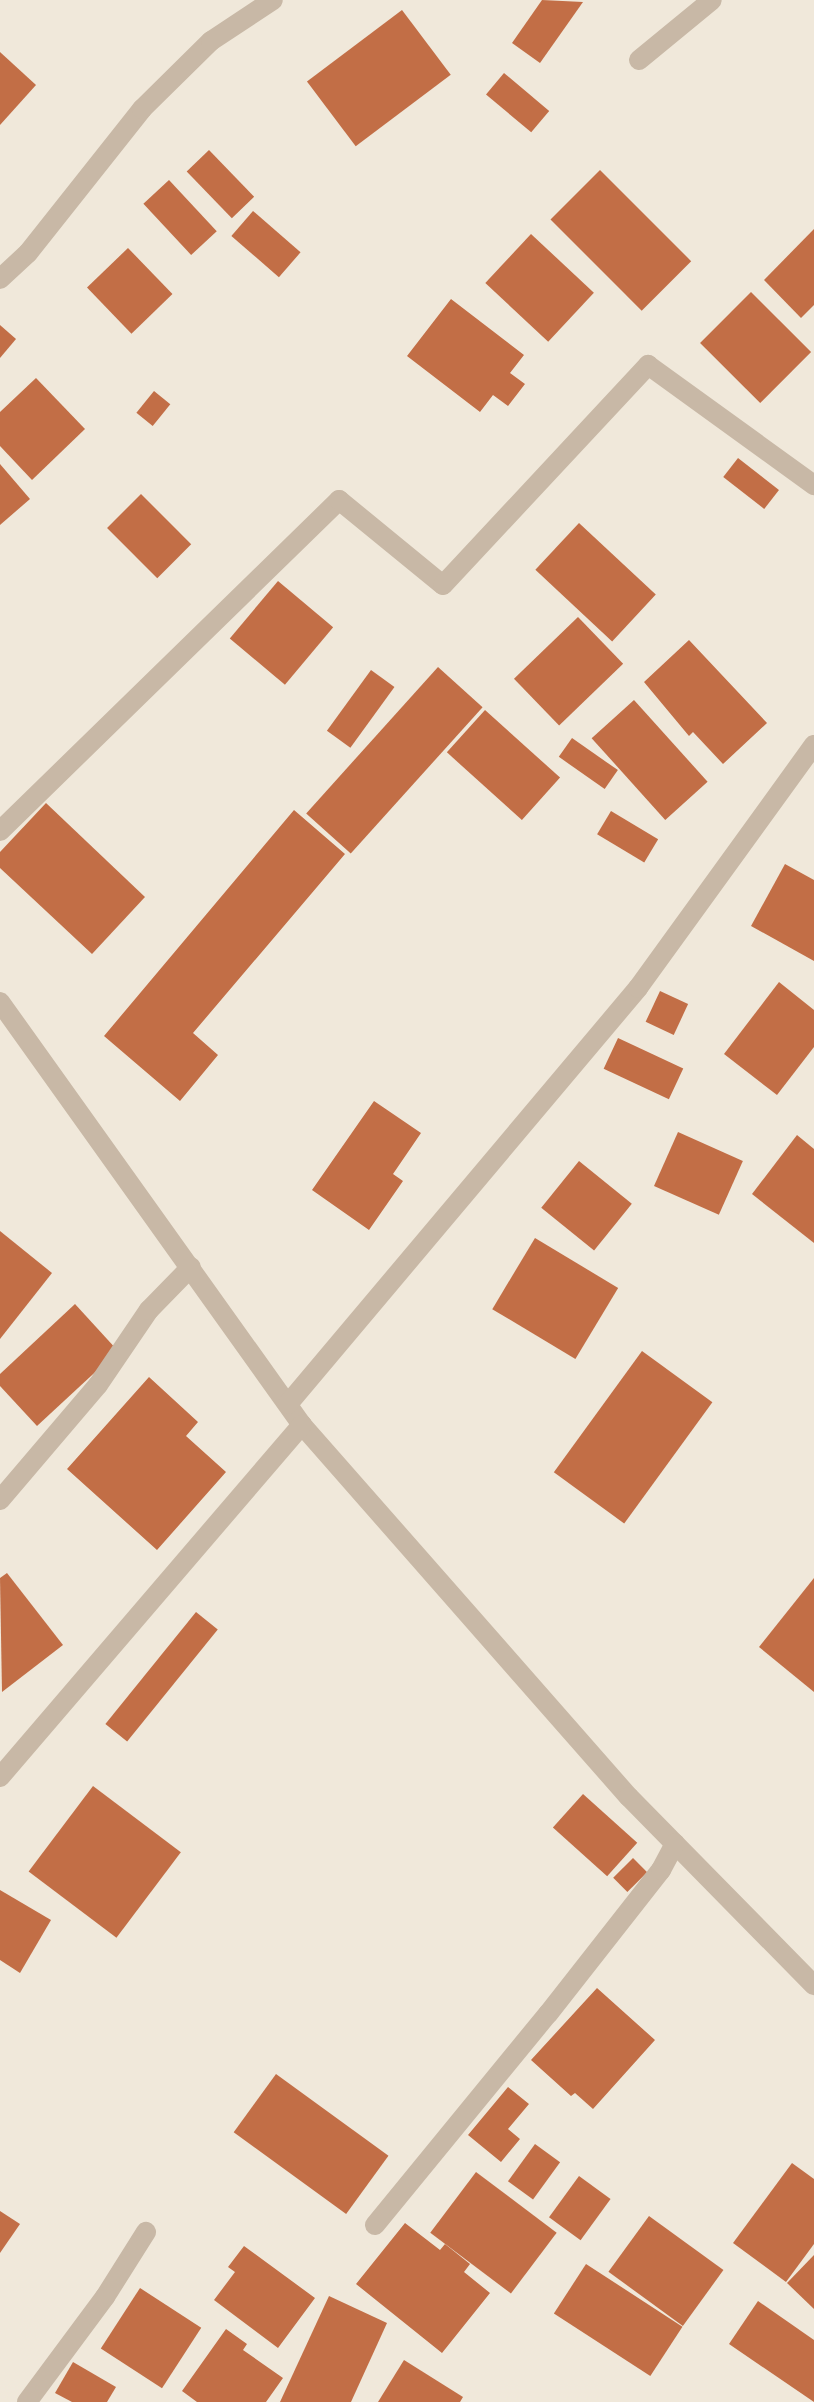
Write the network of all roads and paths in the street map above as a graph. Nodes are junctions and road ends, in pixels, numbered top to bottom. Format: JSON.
{"nodes":[{"id":1,"x":273,"y":0,"type":"edge"},
{"id":2,"x":712,"y":0,"type":"edge"},
{"id":3,"x":639,"y":60,"type":"dead end"},
{"id":4,"x":0,"y":279,"type":"edge"},
{"id":5,"x":814,"y":485,"type":"edge"},
{"id":6,"x":814,"y":745,"type":"edge"},
{"id":7,"x":0,"y":831,"type":"edge"},
{"id":8,"x":0,"y":1002,"type":"edge"},
{"id":9,"x":191,"y":1267,"type":"junction"},
{"id":10,"x":288,"y":1404,"type":"junction"},
{"id":11,"x":302,"y":1425,"type":"junction"},
{"id":12,"x":0,"y":1500,"type":"edge"},
{"id":13,"x":0,"y":1777,"type":"edge"},
{"id":14,"x":675,"y":1844,"type":"junction"},
{"id":15,"x":814,"y":1985,"type":"edge"},
{"id":16,"x":375,"y":2225,"type":"dead end"},
{"id":17,"x":146,"y":2232,"type":"dead end"},
{"id":18,"x":27,"y":2402,"type":"edge"}],
"edges":[{"from":1,"to":4,"type":"street"},
{"from":2,"to":3,"type":"street"},
{"from":5,"to":7,"type":"street"},
{"from":6,"to":10,"type":"street"},
{"from":8,"to":9,"type":"street"},
{"from":9,"to":10,"type":"street"},
{"from":9,"to":12,"type":"street"},
{"from":10,"to":11,"type":"street"},
{"from":11,"to":13,"type":"street"},
{"from":11,"to":14,"type":"street"},
{"from":14,"to":15,"type":"street"},
{"from":14,"to":16,"type":"street"},
{"from":17,"to":18,"type":"street"}]}
